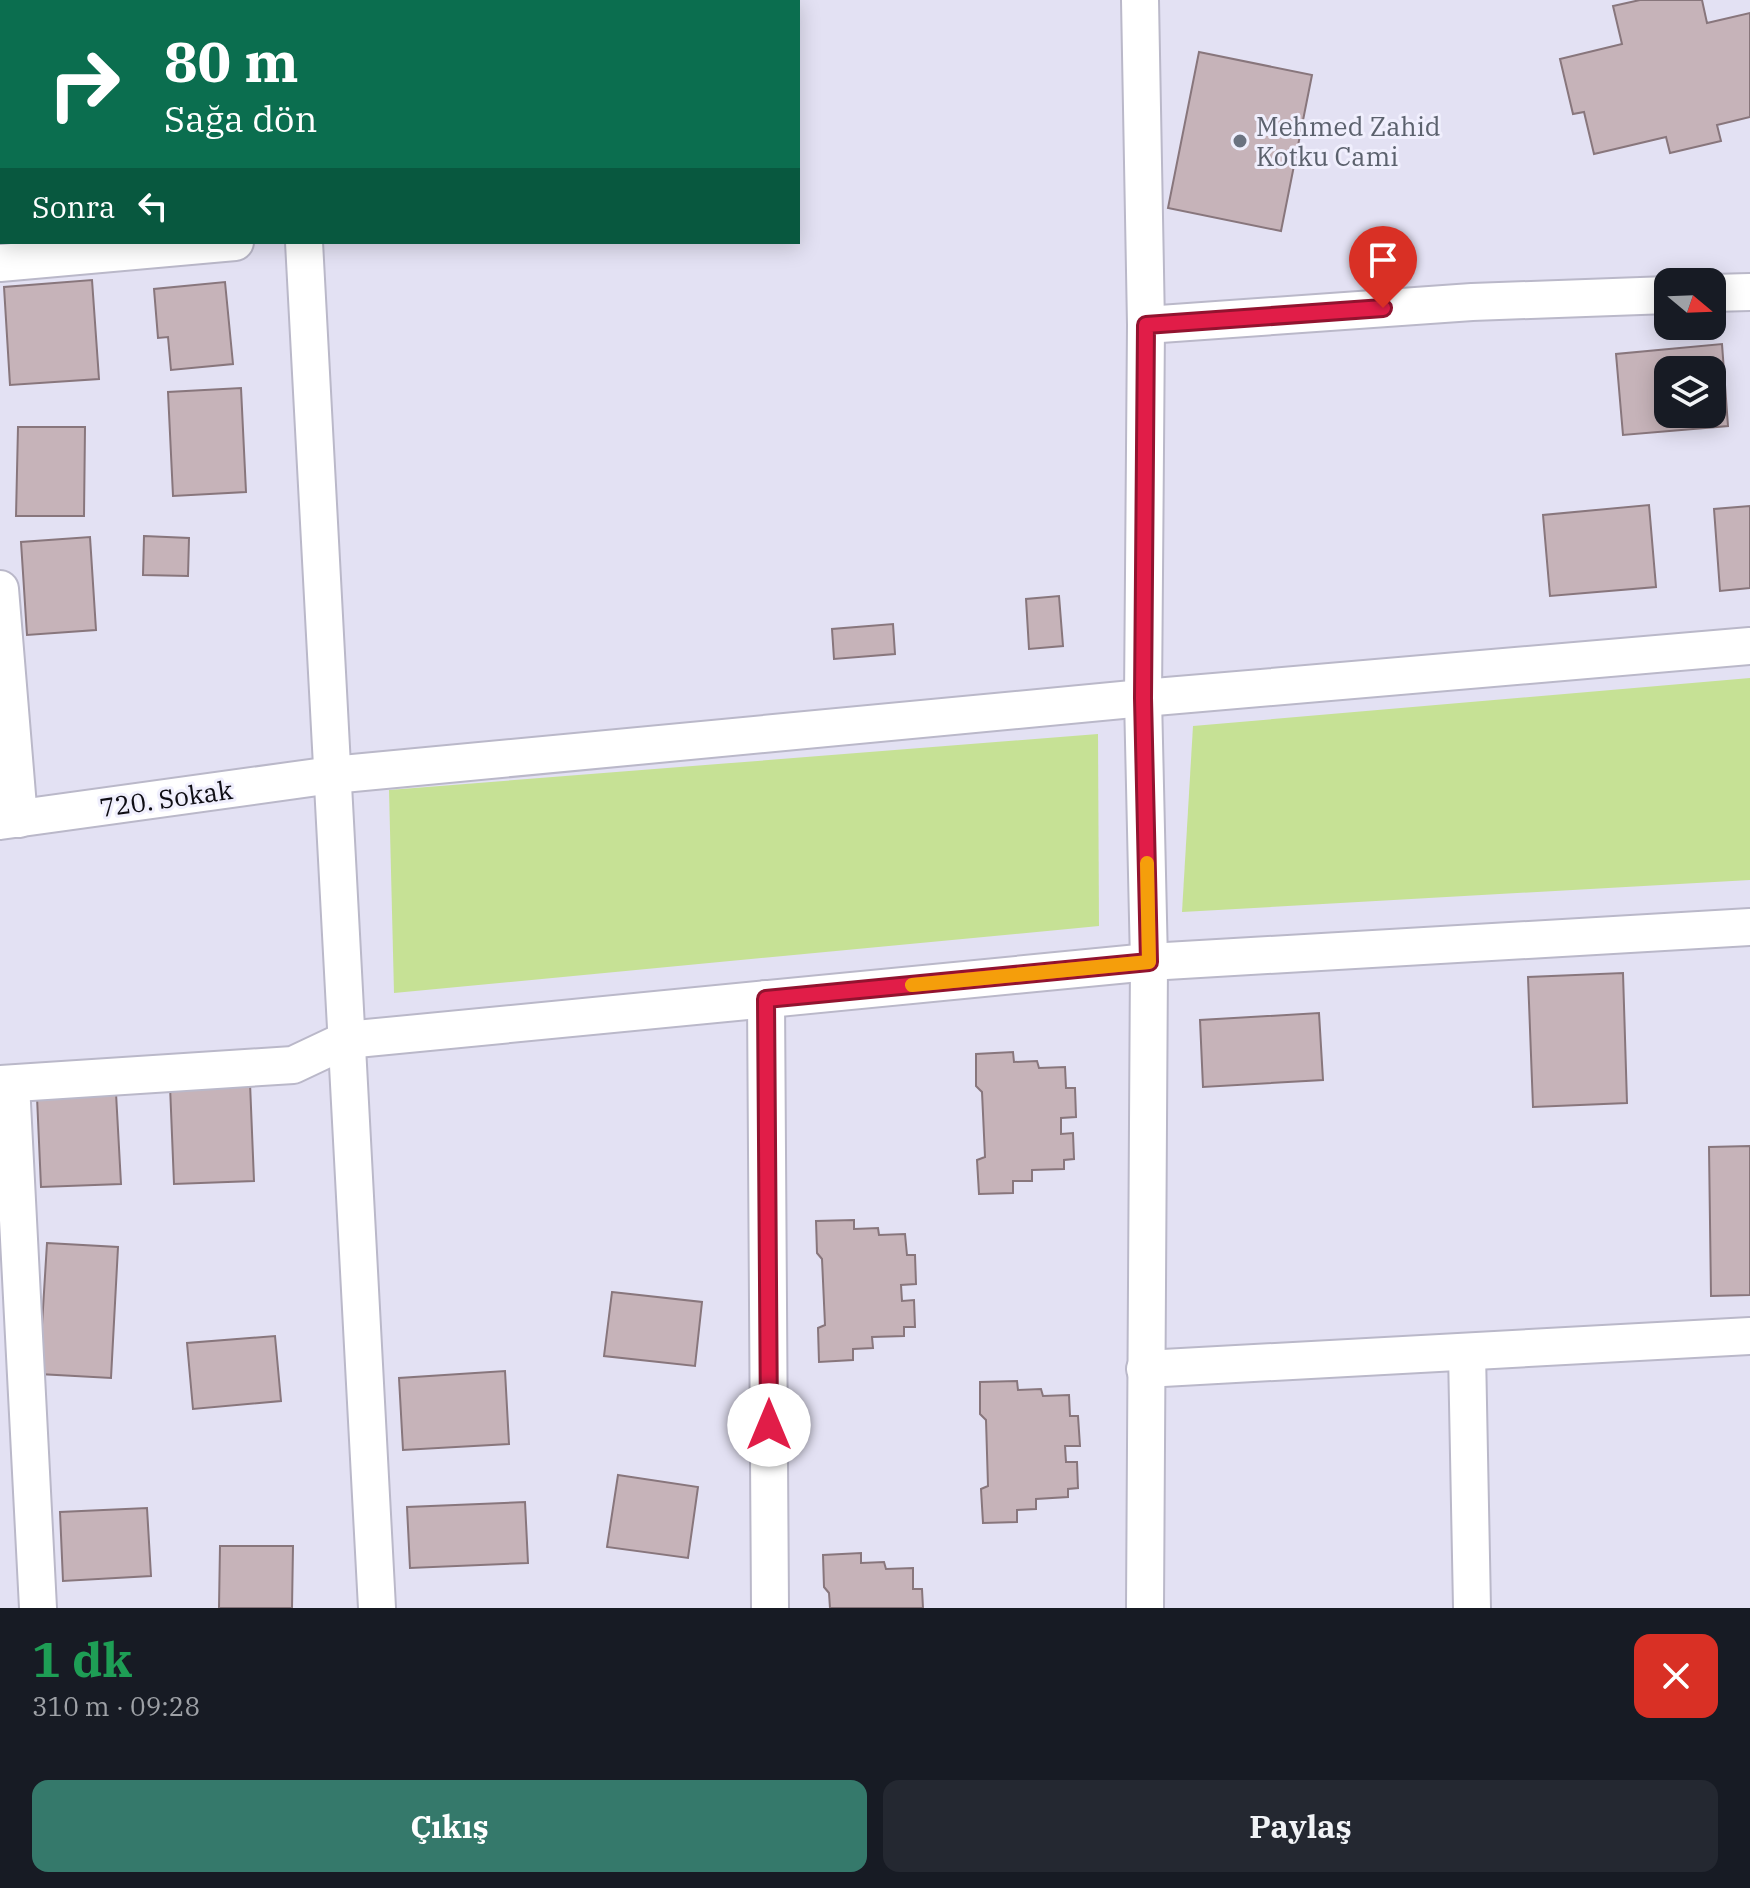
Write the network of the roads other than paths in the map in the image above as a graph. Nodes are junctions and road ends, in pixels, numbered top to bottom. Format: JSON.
{"nodes":[{"id":1,"x":1140,"y":0,"type":"edge"},
{"id":2,"x":213,"y":244,"type":"edge"},
{"id":3,"x":304,"y":244,"type":"edge"},
{"id":4,"x":0,"y":263,"type":"edge"},
{"id":5,"x":1750,"y":292,"type":"edge"},
{"id":6,"x":1726,"y":293,"type":"edge"},
{"id":7,"x":1654,"y":296,"type":"edge"},
{"id":8,"x":1146,"y":325,"type":"junction"},
{"id":9,"x":0,"y":589,"type":"edge"},
{"id":10,"x":1750,"y":646,"type":"edge"},
{"id":11,"x":1143,"y":698,"type":"junction"},
{"id":12,"x":332,"y":775,"type":"junction"},
{"id":13,"x":9,"y":820,"type":"edge"},
{"id":14,"x":1750,"y":927,"type":"edge"},
{"id":15,"x":1149,"y":962,"type":"junction"},
{"id":16,"x":766,"y":999,"type":"junction"},
{"id":17,"x":346,"y":1040,"type":"junction"},
{"id":18,"x":6,"y":1084,"type":"edge"},
{"id":19,"x":1750,"y":1336,"type":"edge"},
{"id":20,"x":1467,"y":1352,"type":"junction"},
{"id":21,"x":1145,"y":1369,"type":"junction"},
{"id":22,"x":14,"y":1424,"type":"edge"},
{"id":23,"x":38,"y":1608,"type":"edge"},
{"id":24,"x":377,"y":1608,"type":"edge"},
{"id":25,"x":770,"y":1608,"type":"edge"},
{"id":26,"x":1145,"y":1608,"type":"edge"},
{"id":27,"x":1472,"y":1608,"type":"edge"}],
"edges":[{"from":1,"to":8,"type":"street"},
{"from":2,"to":4,"type":"street"},
{"from":3,"to":12,"type":"street"},
{"from":5,"to":6,"type":"street"},
{"from":7,"to":8,"type":"street"},
{"from":8,"to":11,"type":"street"},
{"from":9,"to":13,"type":"street"},
{"from":10,"to":11,"type":"street","name":"720. Sokak"},
{"from":11,"to":12,"type":"street","name":"720. Sokak"},
{"from":11,"to":15,"type":"street"},
{"from":12,"to":13,"type":"street","name":"720. Sokak"},
{"from":12,"to":17,"type":"street"},
{"from":14,"to":15,"type":"street"},
{"from":15,"to":16,"type":"street"},
{"from":15,"to":21,"type":"street"},
{"from":16,"to":17,"type":"street"},
{"from":16,"to":25,"type":"street"},
{"from":17,"to":18,"type":"street"},
{"from":17,"to":24,"type":"street"},
{"from":18,"to":22,"type":"street"},
{"from":19,"to":20,"type":"street"},
{"from":20,"to":21,"type":"street"},
{"from":20,"to":27,"type":"street"},
{"from":21,"to":26,"type":"street"},
{"from":22,"to":23,"type":"street"}]}
